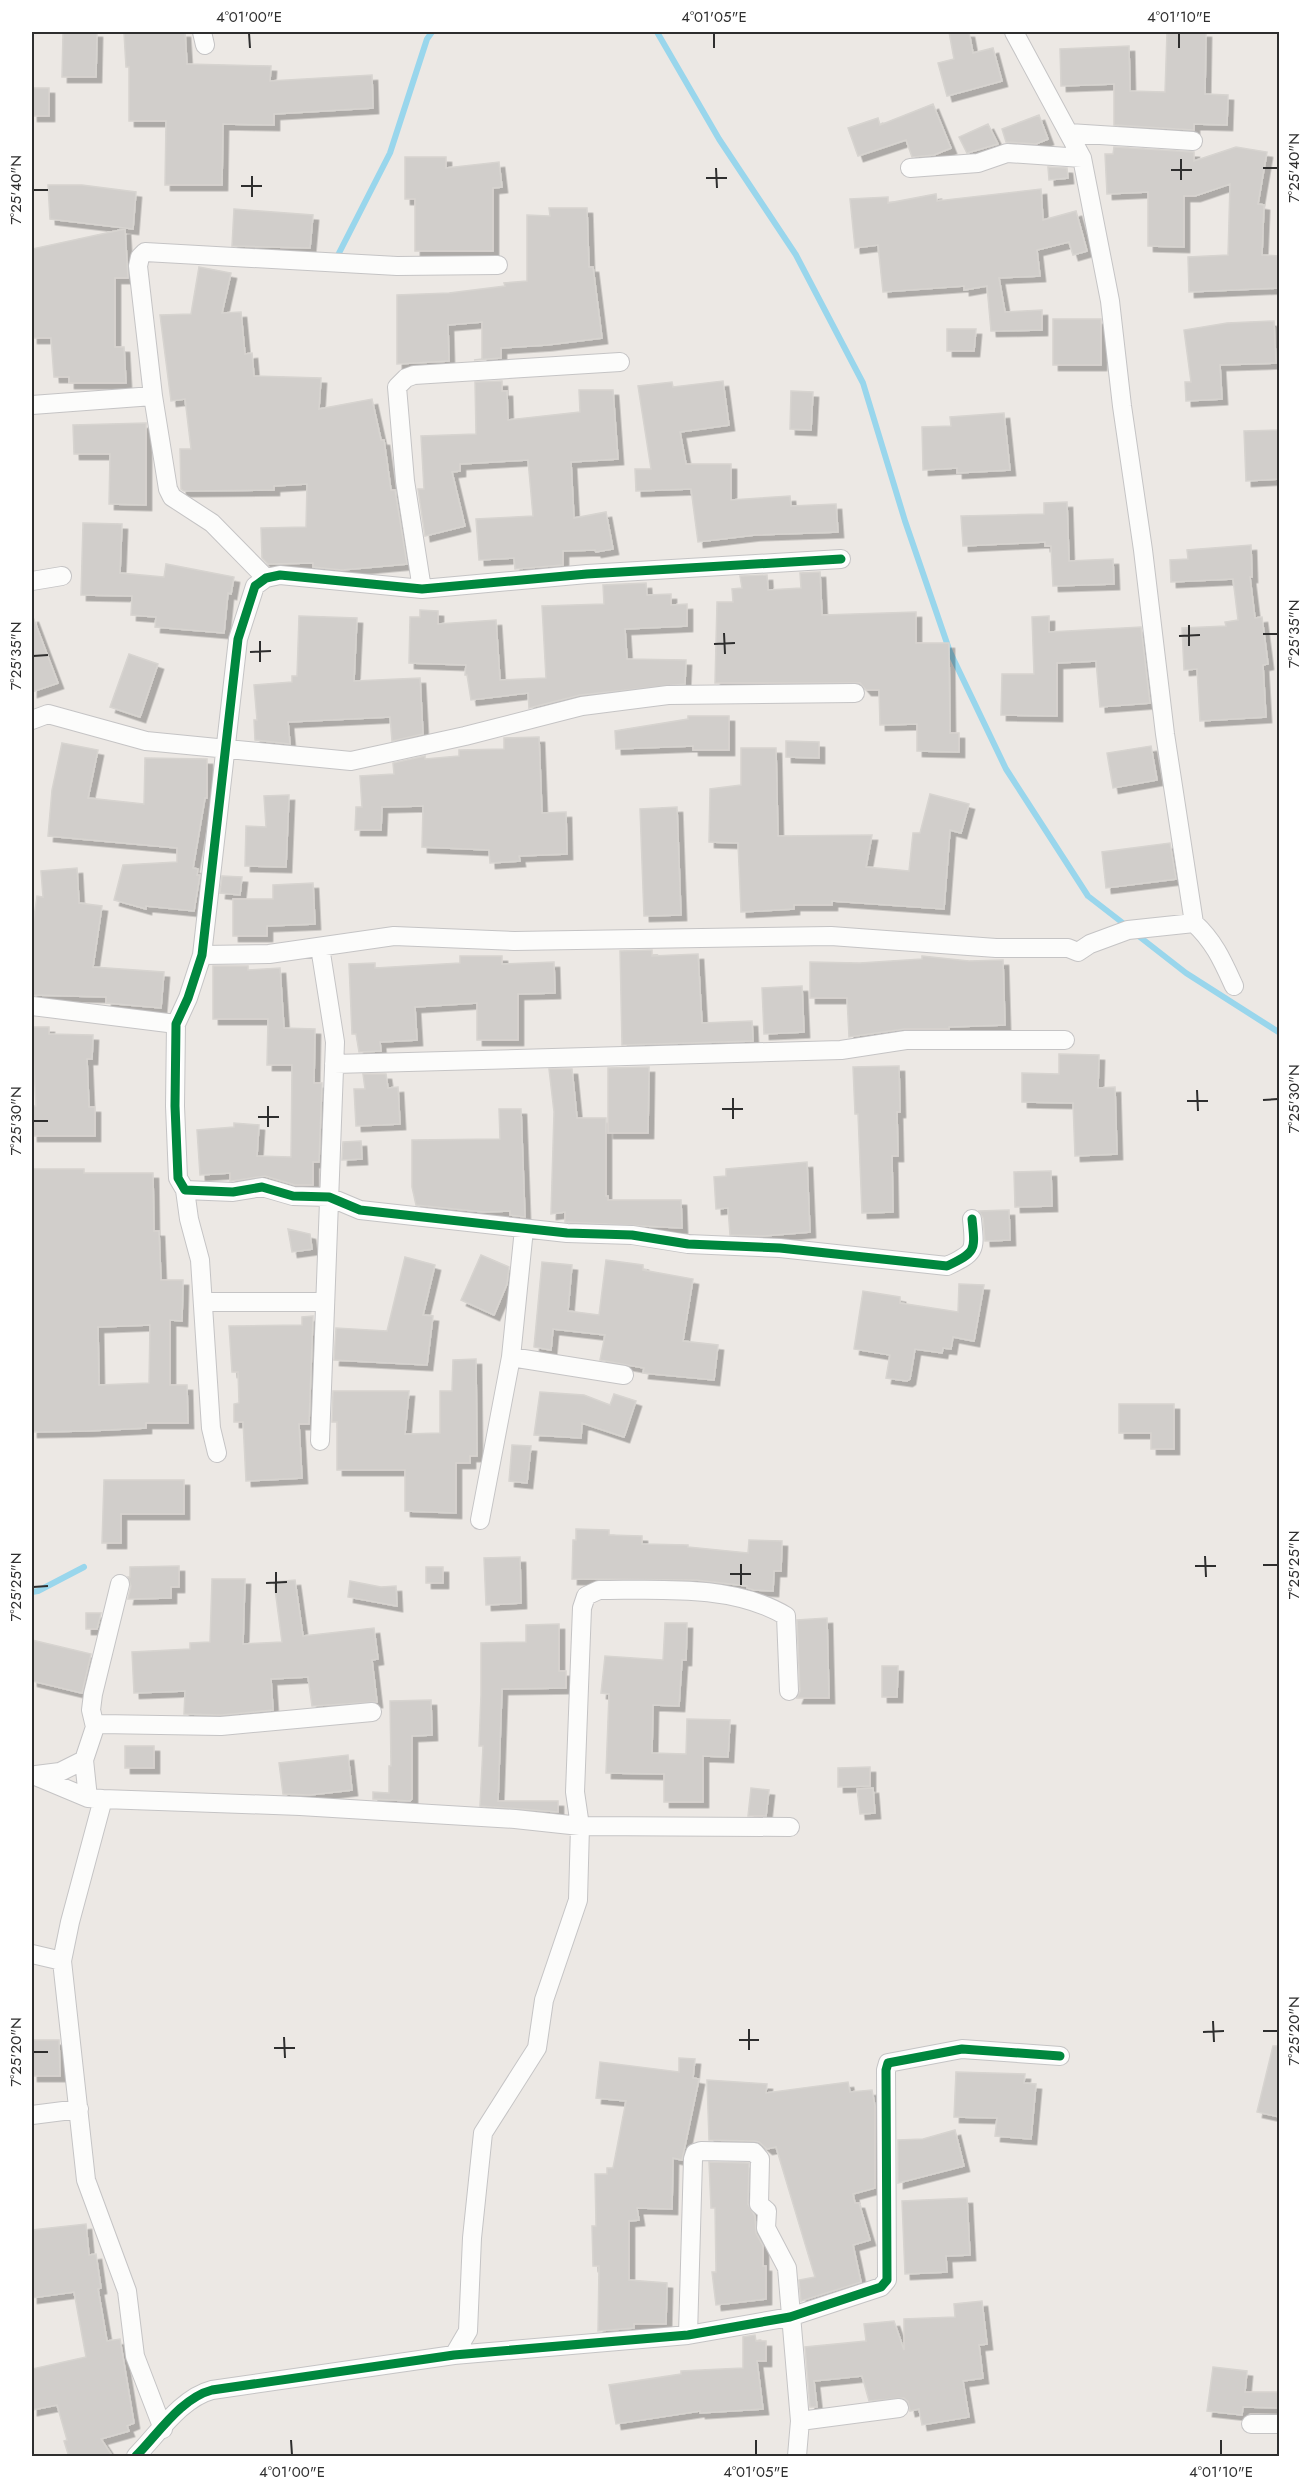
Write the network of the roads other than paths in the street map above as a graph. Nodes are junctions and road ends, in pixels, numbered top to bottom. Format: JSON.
{"nodes":[{"id":1,"x":1014,"y":32,"type":"edge"},
{"id":2,"x":1069,"y":133,"type":"junction"},
{"id":3,"x":1193,"y":141,"type":"dead end"},
{"id":4,"x":1082,"y":158,"type":"junction"},
{"id":5,"x":910,"y":168,"type":"dead end"},
{"id":6,"x":498,"y":265,"type":"dead end"},
{"id":7,"x":621,"y":362,"type":"dead end"},
{"id":8,"x":153,"y":396,"type":"junction"},
{"id":9,"x":32,"y":405,"type":"edge"},
{"id":10,"x":841,"y":559,"type":"dead end"},
{"id":11,"x":62,"y":576,"type":"dead end"},
{"id":12,"x":266,"y":578,"type":"junction"},
{"id":13,"x":32,"y":581,"type":"edge"},
{"id":14,"x":422,"y":589,"type":"junction"},
{"id":15,"x":855,"y":693,"type":"dead end"},
{"id":16,"x":32,"y":720,"type":"edge"},
{"id":17,"x":225,"y":750,"type":"junction"},
{"id":18,"x":1194,"y":923,"type":"junction"},
{"id":19,"x":320,"y":947,"type":"junction"},
{"id":20,"x":202,"y":955,"type":"junction"},
{"id":21,"x":1234,"y":986,"type":"dead end"},
{"id":22,"x":32,"y":1006,"type":"edge"},
{"id":23,"x":176,"y":1024,"type":"junction"},
{"id":24,"x":1065,"y":1040,"type":"dead end"},
{"id":25,"x":334,"y":1064,"type":"junction"},
{"id":26,"x":185,"y":1190,"type":"junction"},
{"id":27,"x":329,"y":1197,"type":"junction"},
{"id":28,"x":972,"y":1219,"type":"dead end"},
{"id":29,"x":524,"y":1228,"type":"junction"},
{"id":30,"x":203,"y":1302,"type":"junction"},
{"id":31,"x":324,"y":1302,"type":"junction"},
{"id":32,"x":511,"y":1358,"type":"junction"},
{"id":33,"x":624,"y":1375,"type":"dead end"},
{"id":34,"x":320,"y":1441,"type":"dead end"},
{"id":35,"x":217,"y":1454,"type":"dead end"},
{"id":36,"x":480,"y":1520,"type":"dead end"},
{"id":37,"x":120,"y":1584,"type":"dead end"},
{"id":38,"x":789,"y":1692,"type":"dead end"},
{"id":39,"x":372,"y":1712,"type":"dead end"},
{"id":40,"x":95,"y":1727,"type":"junction"},
{"id":41,"x":84,"y":1760,"type":"junction"},
{"id":42,"x":32,"y":1775,"type":"edge"},
{"id":43,"x":95,"y":1798,"type":"junction"},
{"id":44,"x":580,"y":1826,"type":"junction"},
{"id":45,"x":790,"y":1827,"type":"dead end"},
{"id":46,"x":32,"y":1954,"type":"edge"},
{"id":47,"x":62,"y":1961,"type":"junction"},
{"id":48,"x":1060,"y":2055,"type":"dead end"},
{"id":49,"x":80,"y":2109,"type":"junction"},
{"id":50,"x":32,"y":2115,"type":"edge"},
{"id":51,"x":790,"y":2317,"type":"junction"},
{"id":52,"x":688,"y":2335,"type":"junction"},
{"id":53,"x":454,"y":2355,"type":"junction"},
{"id":54,"x":899,"y":2408,"type":"dead end"},
{"id":55,"x":800,"y":2421,"type":"junction"},
{"id":56,"x":1251,"y":2424,"type":"dead end"},
{"id":57,"x":1280,"y":2424,"type":"edge"},
{"id":58,"x":163,"y":2429,"type":"junction"},
{"id":59,"x":136,"y":2457,"type":"edge"},
{"id":60,"x":797,"y":2457,"type":"edge"}],
"edges":[{"from":1,"to":2,"type":"street"},
{"from":2,"to":3,"type":"street"},
{"from":2,"to":4,"type":"street"},
{"from":4,"to":5,"type":"street"},
{"from":4,"to":18,"type":"street"},
{"from":6,"to":8,"type":"street"},
{"from":7,"to":14,"type":"street"},
{"from":8,"to":9,"type":"street"},
{"from":8,"to":12,"type":"street"},
{"from":10,"to":14,"type":"street"},
{"from":11,"to":13,"type":"street"},
{"from":12,"to":14,"type":"street"},
{"from":12,"to":17,"type":"street"},
{"from":15,"to":17,"type":"street"},
{"from":16,"to":17,"type":"street"},
{"from":17,"to":20,"type":"street"},
{"from":18,"to":19,"type":"street"},
{"from":18,"to":21,"type":"street"},
{"from":19,"to":20,"type":"street"},
{"from":19,"to":25,"type":"street"},
{"from":20,"to":23,"type":"street"},
{"from":22,"to":23,"type":"street"},
{"from":23,"to":26,"type":"street"},
{"from":24,"to":25,"type":"street"},
{"from":25,"to":27,"type":"street"},
{"from":26,"to":27,"type":"street"},
{"from":26,"to":30,"type":"street"},
{"from":27,"to":29,"type":"street"},
{"from":27,"to":31,"type":"street"},
{"from":28,"to":29,"type":"street"},
{"from":29,"to":32,"type":"street"},
{"from":30,"to":31,"type":"street"},
{"from":30,"to":35,"type":"street"},
{"from":31,"to":34,"type":"street"},
{"from":32,"to":33,"type":"street"},
{"from":32,"to":36,"type":"street"},
{"from":37,"to":40,"type":"street"},
{"from":38,"to":44,"type":"street"},
{"from":39,"to":40,"type":"street"},
{"from":40,"to":41,"type":"street"},
{"from":41,"to":42,"type":"street"},
{"from":41,"to":43,"type":"street"},
{"from":42,"to":43,"type":"street"},
{"from":43,"to":44,"type":"street"},
{"from":43,"to":47,"type":"street"},
{"from":44,"to":45,"type":"street"},
{"from":44,"to":53,"type":"street"},
{"from":46,"to":47,"type":"street"},
{"from":47,"to":49,"type":"street"},
{"from":48,"to":51,"type":"street"},
{"from":49,"to":50,"type":"street"},
{"from":49,"to":58,"type":"street"},
{"from":51,"to":52,"type":"street"},
{"from":51,"to":52,"type":"street"},
{"from":51,"to":55,"type":"street"},
{"from":52,"to":53,"type":"street"},
{"from":53,"to":58,"type":"street"},
{"from":54,"to":55,"type":"street"},
{"from":55,"to":60,"type":"street"},
{"from":56,"to":57,"type":"street"},
{"from":58,"to":59,"type":"street"}]}
